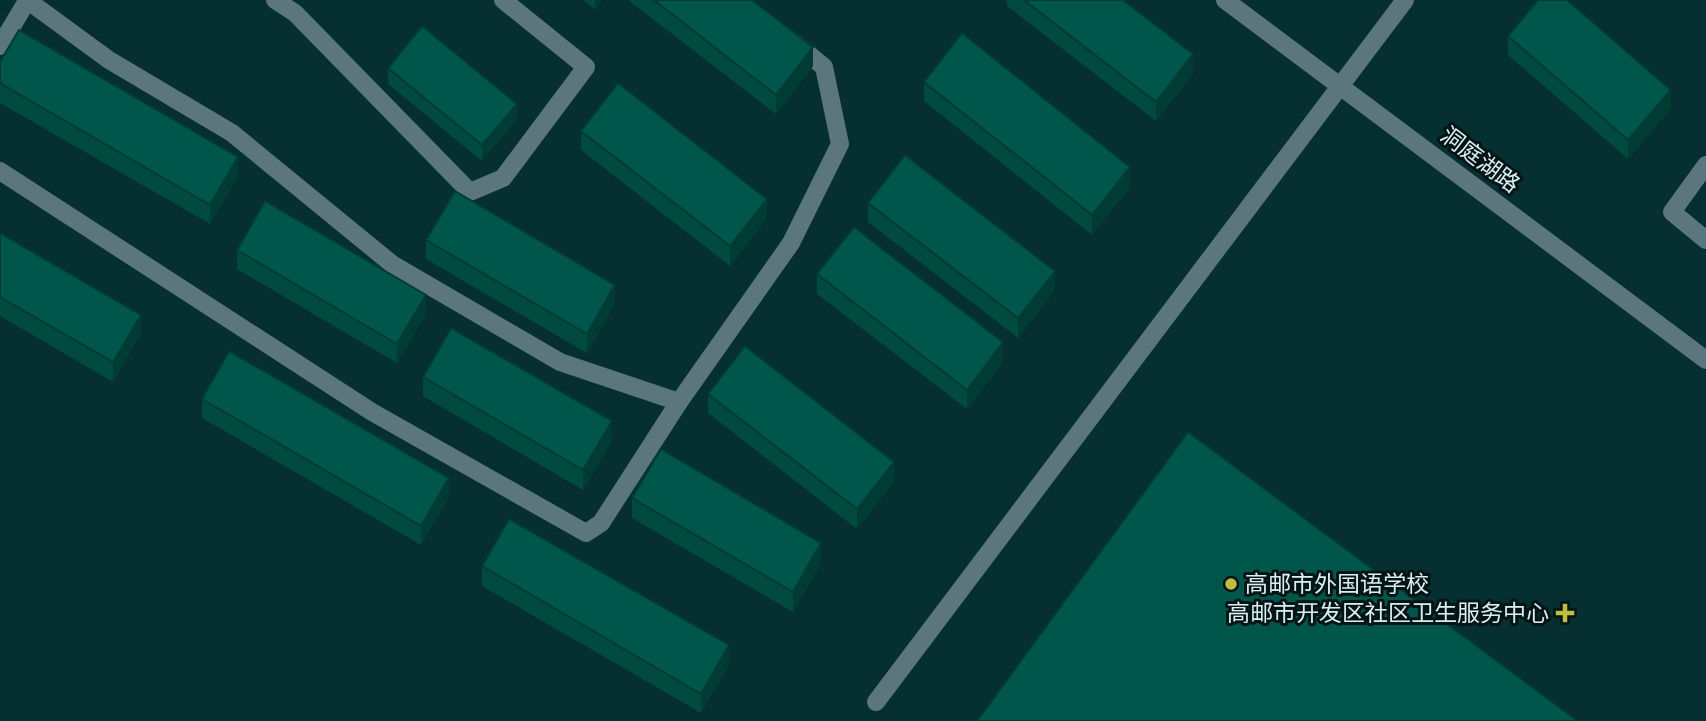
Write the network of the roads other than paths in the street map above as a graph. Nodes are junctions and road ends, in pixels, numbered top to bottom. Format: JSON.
{"nodes":[{"id":1,"x":27,"y":0,"type":"edge"},
{"id":2,"x":275,"y":0,"type":"edge"},
{"id":3,"x":503,"y":0,"type":"edge"},
{"id":4,"x":1225,"y":0,"type":"edge"},
{"id":5,"x":1405,"y":0,"type":"edge"},
{"id":6,"x":784,"y":33,"type":"edge"},
{"id":7,"x":0,"y":46,"type":"edge"},
{"id":8,"x":1340,"y":86,"type":"junction"},
{"id":9,"x":1706,"y":165,"type":"edge"},
{"id":10,"x":0,"y":171,"type":"edge"},
{"id":11,"x":1706,"y":240,"type":"edge"},
{"id":12,"x":1706,"y":360,"type":"edge"},
{"id":13,"x":679,"y":402,"type":"junction"},
{"id":14,"x":876,"y":702,"type":"dead end"}],
"edges":[{"from":1,"to":7,"type":"street"},
{"from":1,"to":13,"type":"street"},
{"from":2,"to":3,"type":"street"},
{"from":4,"to":8,"type":"street","name":"洞庭湖路"},
{"from":5,"to":8,"type":"street"},
{"from":6,"to":13,"type":"street"},
{"from":8,"to":12,"type":"street","name":"洞庭湖路"},
{"from":8,"to":14,"type":"street"},
{"from":9,"to":11,"type":"street"},
{"from":10,"to":13,"type":"street"}]}
